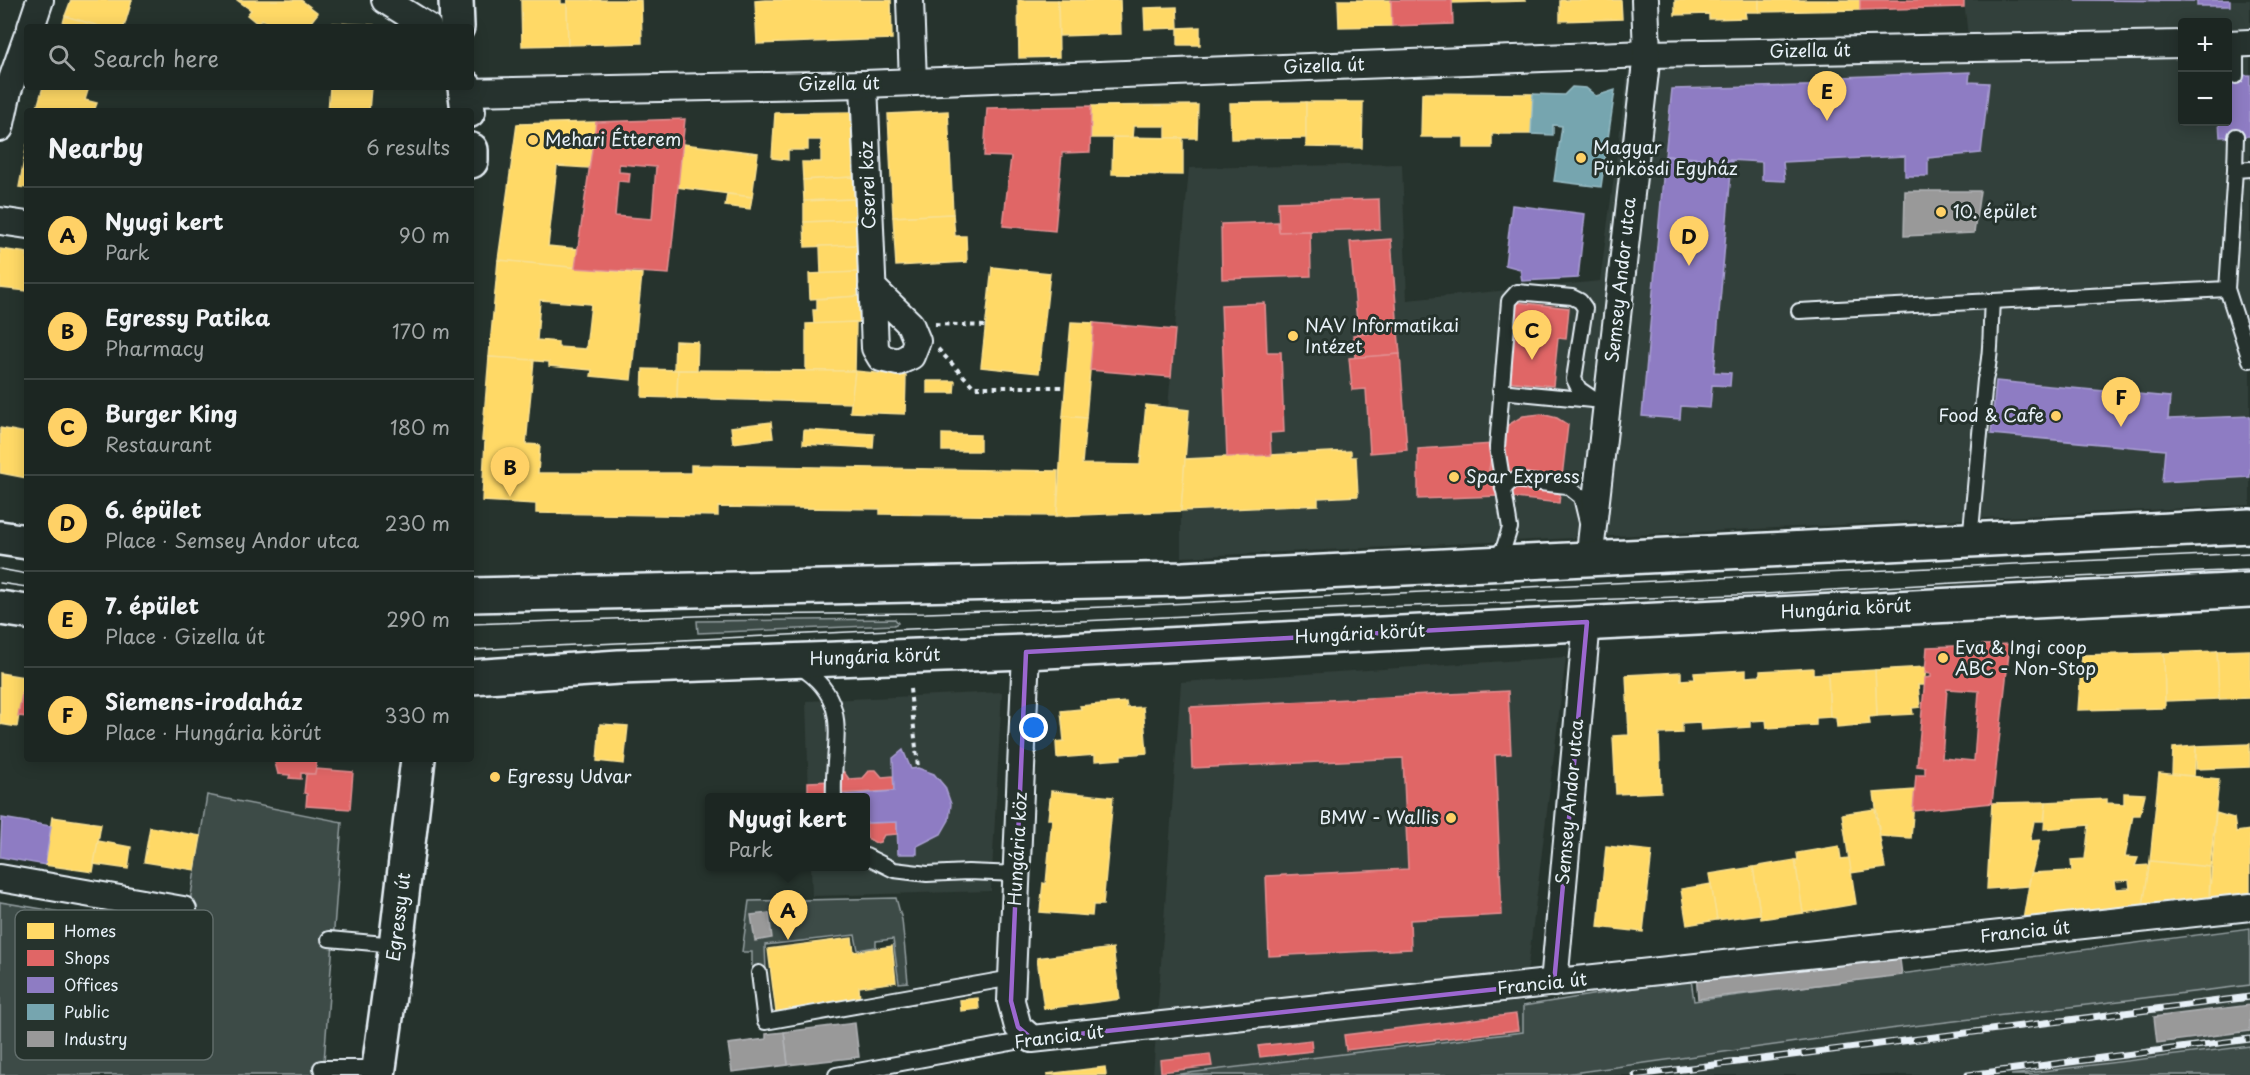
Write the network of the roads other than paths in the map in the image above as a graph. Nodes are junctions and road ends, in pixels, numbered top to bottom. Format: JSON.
{"nodes":[{"id":1,"x":40,"y":0,"type":"edge"},
{"id":2,"x":385,"y":0,"type":"edge"},
{"id":3,"x":456,"y":0,"type":"edge"},
{"id":4,"x":910,"y":0,"type":"edge"},
{"id":5,"x":1645,"y":0,"type":"edge"},
{"id":6,"x":32,"y":24,"type":"edge"},
{"id":7,"x":423,"y":24,"type":"edge"},
{"id":8,"x":457,"y":24,"type":"edge"},
{"id":9,"x":2238,"y":43,"type":"edge"},
{"id":10,"x":2178,"y":44,"type":"edge"},
{"id":11,"x":24,"y":46,"type":"edge"},
{"id":12,"x":1647,"y":54,"type":"junction"},
{"id":13,"x":2236,"y":76,"type":"dead end"},
{"id":14,"x":913,"y":82,"type":"junction"},
{"id":15,"x":864,"y":84,"type":"junction"},
{"id":16,"x":467,"y":97,"type":"edge"},
{"id":17,"x":0,"y":128,"type":"edge"},
{"id":18,"x":2235,"y":136,"type":"dead end"},
{"id":19,"x":2250,"y":169,"type":"edge"},
{"id":20,"x":2235,"y":170,"type":"junction"},
{"id":21,"x":0,"y":221,"type":"edge"},
{"id":22,"x":24,"y":225,"type":"edge"},
{"id":23,"x":872,"y":287,"type":"junction"},
{"id":24,"x":2227,"y":289,"type":"junction"},
{"id":25,"x":1992,"y":301,"type":"junction"},
{"id":26,"x":1799,"y":311,"type":"dead end"},
{"id":27,"x":2250,"y":360,"type":"edge"},
{"id":28,"x":1500,"y":391,"type":"junction"},
{"id":29,"x":1601,"y":404,"type":"junction"},
{"id":30,"x":1503,"y":489,"type":"junction"},
{"id":31,"x":2250,"y":526,"type":"edge"},
{"id":32,"x":0,"y":538,"type":"edge"},
{"id":33,"x":1970,"y":541,"type":"junction"},
{"id":34,"x":24,"y":542,"type":"edge"},
{"id":35,"x":1590,"y":549,"type":"junction"},
{"id":36,"x":1490,"y":565,"type":"junction"},
{"id":37,"x":2250,"y":590,"type":"edge"},
{"id":38,"x":474,"y":595,"type":"edge"},
{"id":39,"x":0,"y":608,"type":"edge"},
{"id":40,"x":24,"y":612,"type":"edge"},
{"id":41,"x":1587,"y":622,"type":"junction"},
{"id":42,"x":1026,"y":652,"type":"junction"},
{"id":43,"x":790,"y":660,"type":"junction"},
{"id":44,"x":474,"y":677,"type":"edge"},
{"id":45,"x":418,"y":762,"type":"edge"},
{"id":46,"x":834,"y":793,"type":"edge"},
{"id":47,"x":870,"y":858,"type":"edge"},
{"id":48,"x":1018,"y":874,"type":"junction"},
{"id":49,"x":0,"y":878,"type":"edge"},
{"id":50,"x":2250,"y":907,"type":"edge"},
{"id":51,"x":183,"y":910,"type":"dead end"},
{"id":52,"x":330,"y":939,"type":"dead end"},
{"id":53,"x":396,"y":945,"type":"junction"},
{"id":54,"x":759,"y":973,"type":"dead end"},
{"id":55,"x":1012,"y":978,"type":"junction"},
{"id":56,"x":1554,"y":983,"type":"junction"},
{"id":57,"x":1032,"y":1039,"type":"junction"},
{"id":58,"x":321,"y":1068,"type":"dead end"},
{"id":59,"x":378,"y":1071,"type":"edge"},
{"id":60,"x":836,"y":1075,"type":"edge"}],
"edges":[{"from":1,"to":6,"type":"street"},
{"from":2,"to":7,"type":"street"},
{"from":3,"to":8,"type":"main road"},
{"from":4,"to":14,"type":"street"},
{"from":5,"to":12,"type":"street","name":"Semsey Andor utca"},
{"from":9,"to":13,"type":"lane"},
{"from":10,"to":12,"type":"street","name":"Gizella út"},
{"from":11,"to":17,"type":"street"},
{"from":12,"to":14,"type":"street","name":"Gizella út"},
{"from":12,"to":29,"type":"street","name":"Semsey Andor utca"},
{"from":14,"to":15,"type":"street","name":"Gizella út"},
{"from":15,"to":16,"type":"street","name":"Gizella út"},
{"from":15,"to":23,"type":"street","name":"Cserei köz"},
{"from":18,"to":20,"type":"lane"},
{"from":19,"to":20,"type":"lane"},
{"from":20,"to":24,"type":"lane"},
{"from":21,"to":22,"type":"street"},
{"from":23,"to":23,"type":"street","name":"Cserei köz"},
{"from":24,"to":25,"type":"lane"},
{"from":24,"to":27,"type":"lane"},
{"from":25,"to":26,"type":"lane"},
{"from":25,"to":33,"type":"lane"},
{"from":28,"to":29,"type":"lane"},
{"from":28,"to":29,"type":"lane"},
{"from":28,"to":30,"type":"lane"},
{"from":29,"to":35,"type":"street","name":"Semsey Andor utca"},
{"from":30,"to":35,"type":"lane"},
{"from":30,"to":36,"type":"lane"},
{"from":31,"to":33,"type":"main road"},
{"from":32,"to":34,"type":"main road"},
{"from":33,"to":35,"type":"main road"},
{"from":35,"to":36,"type":"main road"},
{"from":36,"to":38,"type":"main road"},
{"from":37,"to":41,"type":"main road","name":"Hungária körút"},
{"from":39,"to":40,"type":"main road"},
{"from":41,"to":42,"type":"main road","name":"Hungária körút"},
{"from":41,"to":56,"type":"street","name":"Semsey Andor utca"},
{"from":42,"to":43,"type":"main road","name":"Hungária körút"},
{"from":42,"to":48,"type":"street","name":"Hungária köz"},
{"from":43,"to":44,"type":"main road","name":"Hungária körút"},
{"from":43,"to":46,"type":"lane"},
{"from":45,"to":53,"type":"main road","name":"Egressy út"},
{"from":47,"to":48,"type":"lane"},
{"from":48,"to":55,"type":"street","name":"Hungária köz"},
{"from":49,"to":51,"type":"street"},
{"from":50,"to":56,"type":"street","name":"Francia út"},
{"from":52,"to":53,"type":"lane"},
{"from":53,"to":59,"type":"main road","name":"Egressy út"},
{"from":54,"to":55,"type":"lane"},
{"from":55,"to":57,"type":"street","name":"Hungária köz"},
{"from":56,"to":57,"type":"street","name":"Francia út"},
{"from":57,"to":60,"type":"lane","name":"Francia út"},
{"from":58,"to":59,"type":"lane"}]}
